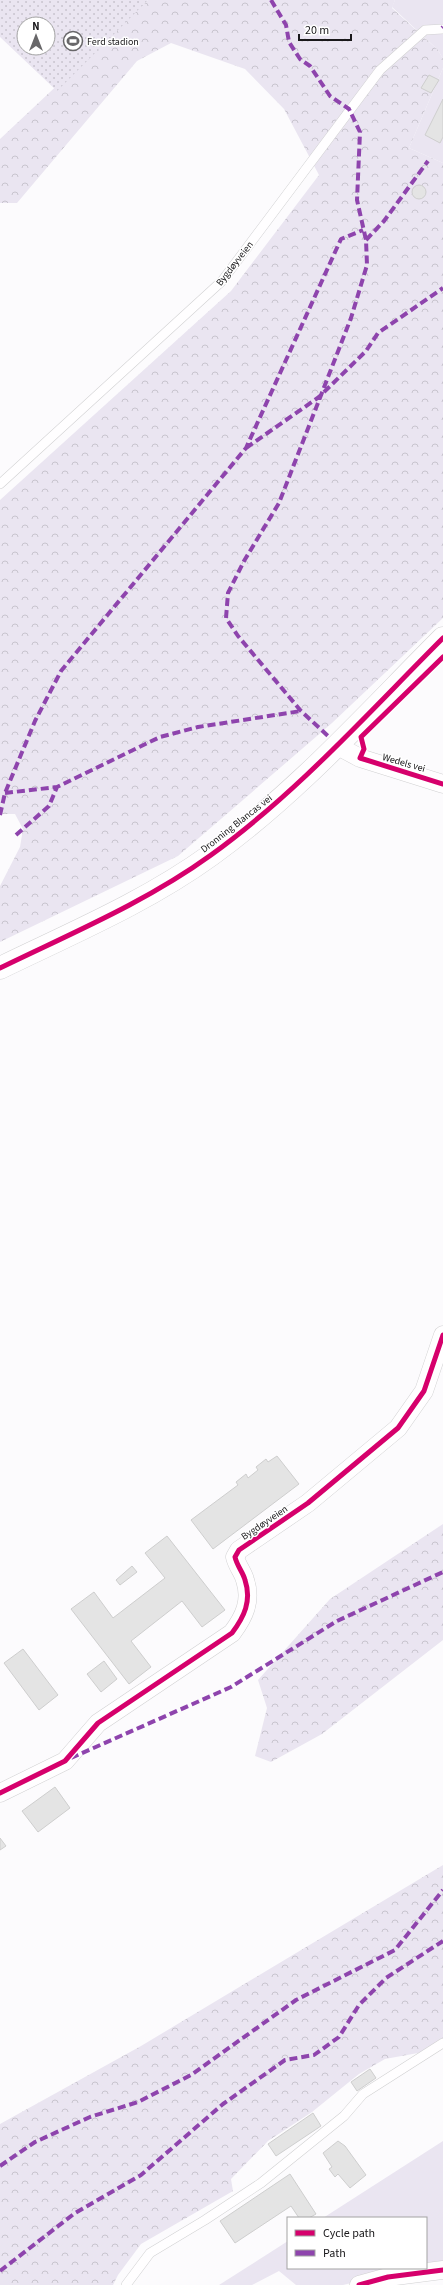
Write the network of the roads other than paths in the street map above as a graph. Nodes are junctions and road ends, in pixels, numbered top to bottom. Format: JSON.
{"nodes":[{"id":1,"x":443,"y":29,"type":"edge"},
{"id":2,"x":0,"y":484,"type":"edge"},
{"id":3,"x":443,"y":638,"type":"edge"},
{"id":4,"x":336,"y":745,"type":"junction"},
{"id":5,"x":443,"y":784,"type":"edge"},
{"id":6,"x":0,"y":968,"type":"edge"},
{"id":7,"x":443,"y":1335,"type":"edge"},
{"id":8,"x":0,"y":1793,"type":"edge"},
{"id":9,"x":443,"y":2043,"type":"edge"},
{"id":10,"x":443,"y":2270,"type":"edge"},
{"id":11,"x":126,"y":2285,"type":"edge"},
{"id":12,"x":360,"y":2285,"type":"edge"}],
"edges":[{"from":1,"to":2,"type":"lane","name":"Bygdøyveien"},
{"from":3,"to":4,"type":"street","name":"Dronning Blancas vei"},
{"from":4,"to":5,"type":"street","name":"Wedels vei"},
{"from":4,"to":6,"type":"street","name":"Dronning Blancas vei"},
{"from":7,"to":8,"type":"street","name":"Bygdøyveien"},
{"from":9,"to":11,"type":"lane"},
{"from":10,"to":12,"type":"street"}]}
